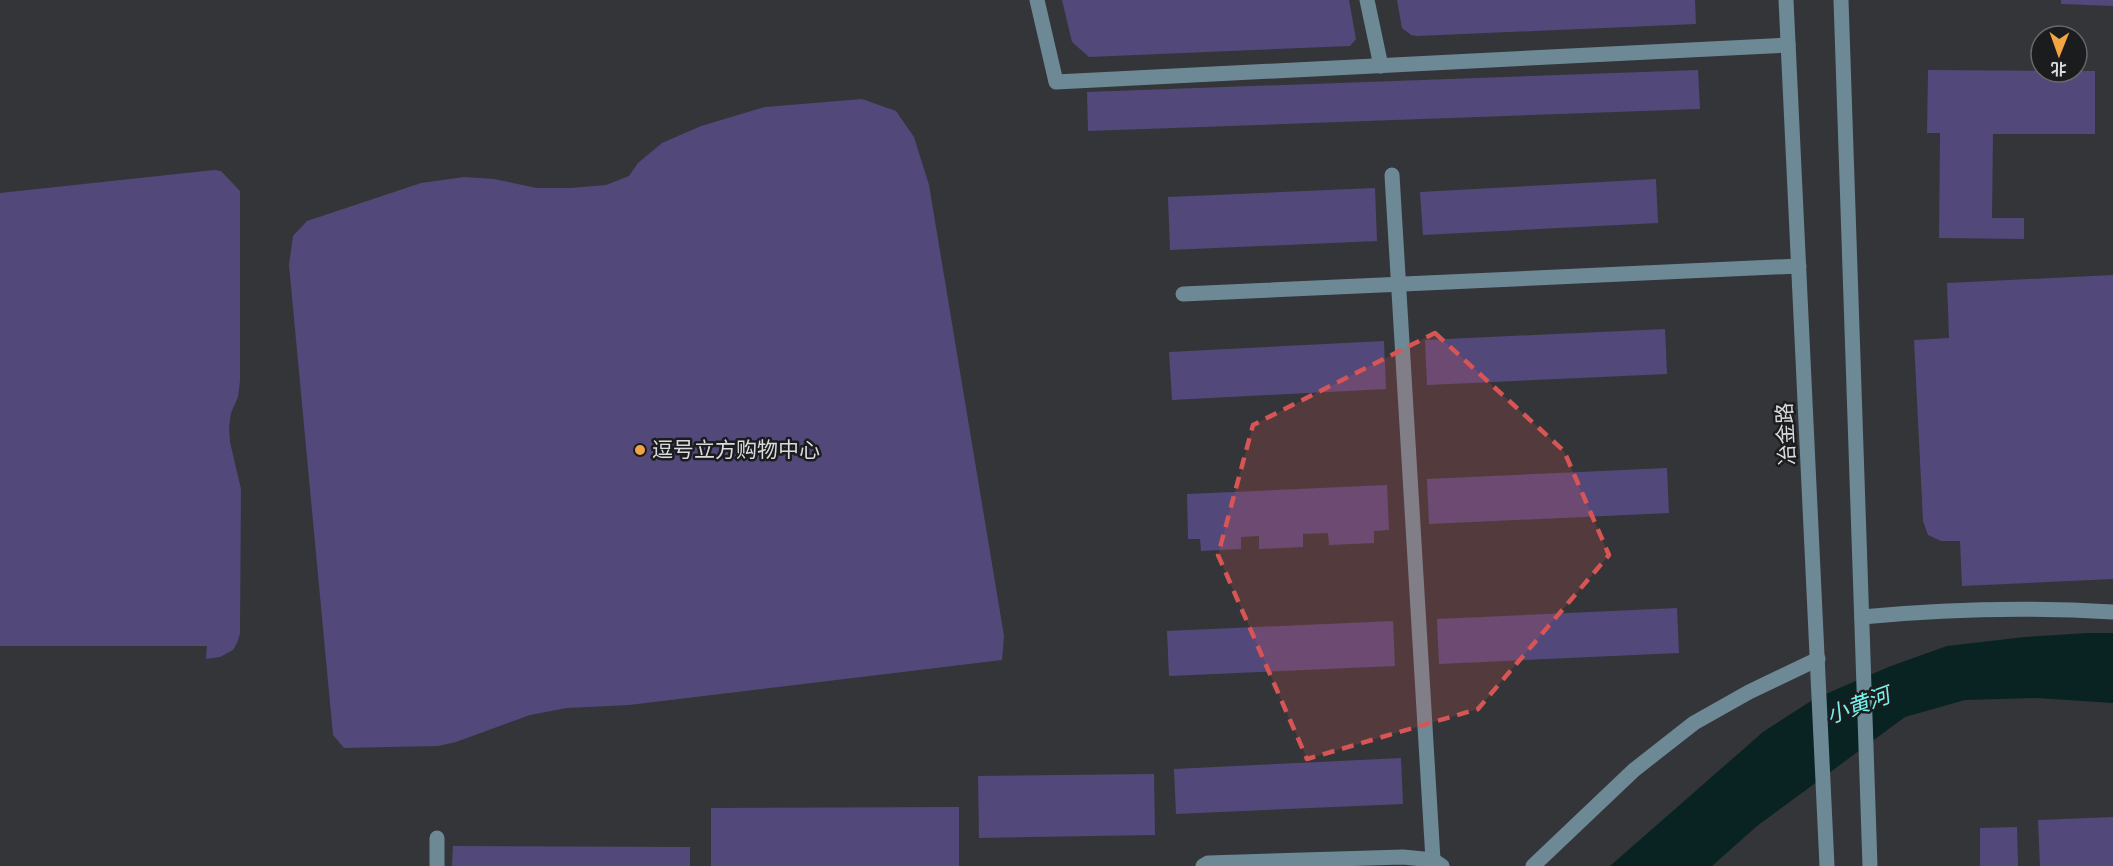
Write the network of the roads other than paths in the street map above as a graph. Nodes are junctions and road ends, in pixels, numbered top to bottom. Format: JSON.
{"nodes":[{"id":1,"x":1037,"y":0,"type":"edge"},
{"id":2,"x":1367,"y":0,"type":"edge"},
{"id":3,"x":1786,"y":0,"type":"edge"},
{"id":4,"x":1841,"y":0,"type":"edge"},
{"id":5,"x":1788,"y":45,"type":"junction"},
{"id":6,"x":1382,"y":66,"type":"junction"},
{"id":7,"x":1392,"y":175,"type":"dead end"},
{"id":8,"x":1799,"y":266,"type":"junction"},
{"id":9,"x":1399,"y":284,"type":"junction"},
{"id":10,"x":1183,"y":294,"type":"dead end"},
{"id":11,"x":2113,"y":612,"type":"edge"},
{"id":12,"x":1862,"y":617,"type":"junction"},
{"id":13,"x":1818,"y":659,"type":"junction"},
{"id":14,"x":437,"y":838,"type":"dead end"},
{"id":15,"x":1437,"y":863,"type":"edge"},
{"id":16,"x":437,"y":866,"type":"edge"},
{"id":17,"x":1203,"y":866,"type":"edge"},
{"id":18,"x":1533,"y":866,"type":"edge"},
{"id":19,"x":1827,"y":866,"type":"edge"},
{"id":20,"x":1869,"y":866,"type":"edge"}],
"edges":[{"from":1,"to":6,"type":"street"},
{"from":2,"to":6,"type":"street"},
{"from":3,"to":5,"type":"street","name":"冶金路"},
{"from":4,"to":12,"type":"street"},
{"from":5,"to":6,"type":"street"},
{"from":5,"to":8,"type":"street","name":"冶金路"},
{"from":7,"to":9,"type":"street"},
{"from":8,"to":9,"type":"street"},
{"from":8,"to":13,"type":"street","name":"冶金路"},
{"from":9,"to":10,"type":"street"},
{"from":9,"to":15,"type":"street"},
{"from":11,"to":12,"type":"street"},
{"from":12,"to":20,"type":"street"},
{"from":13,"to":18,"type":"street"},
{"from":13,"to":19,"type":"street","name":"冶金路"},
{"from":14,"to":16,"type":"street"},
{"from":15,"to":17,"type":"street"}]}
